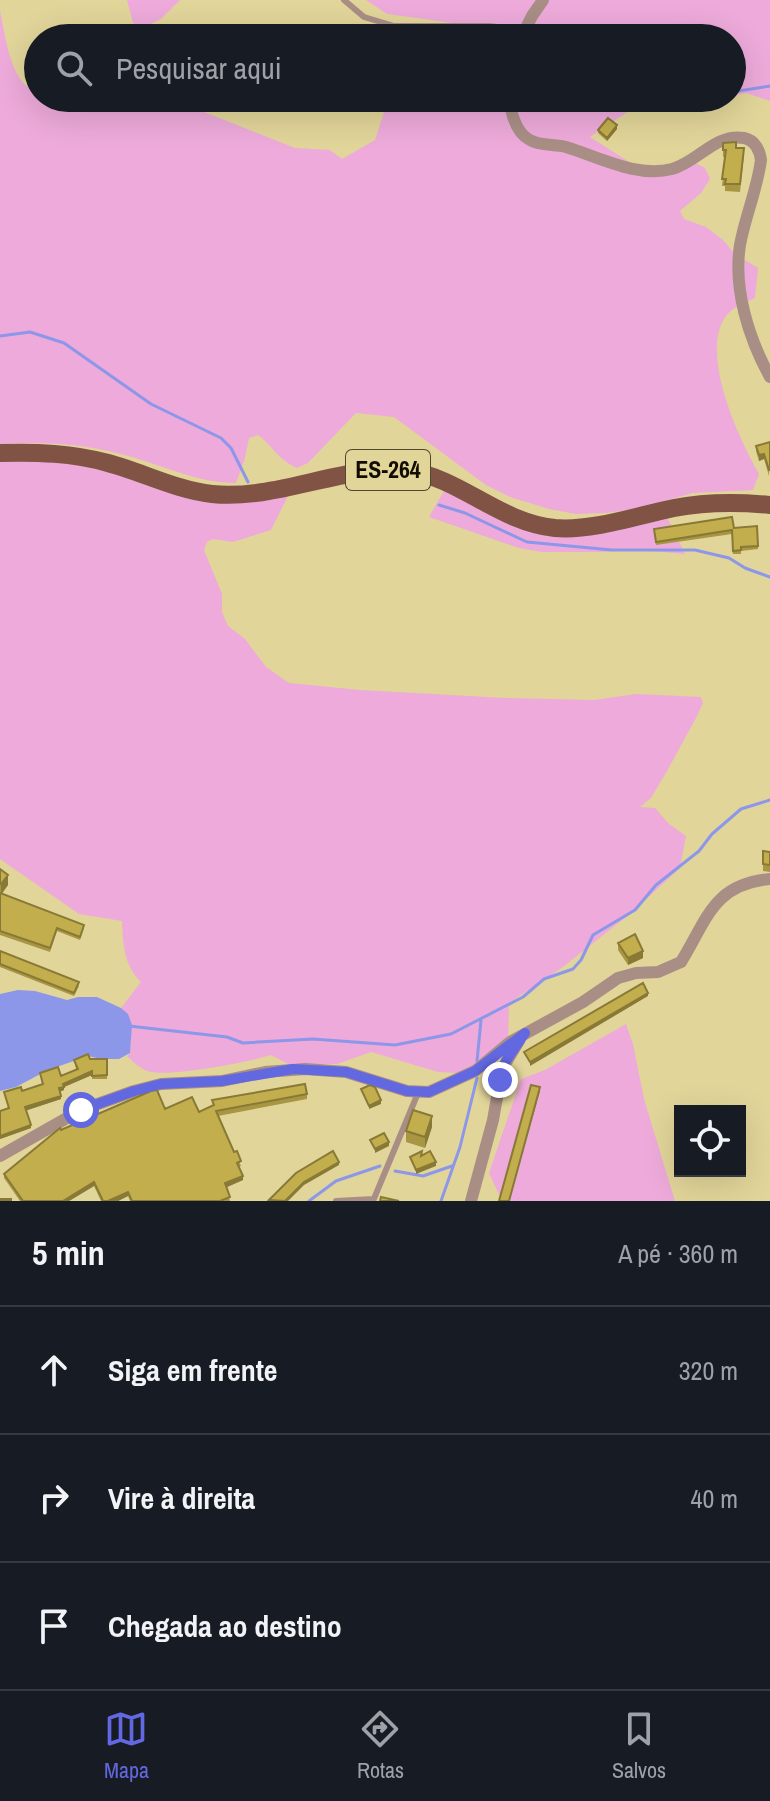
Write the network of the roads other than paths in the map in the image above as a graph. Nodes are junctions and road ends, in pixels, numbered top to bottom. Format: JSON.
{"nodes":[{"id":1,"x":344,"y":0,"type":"edge"},
{"id":2,"x":543,"y":0,"type":"edge"},
{"id":3,"x":387,"y":24,"type":"edge"},
{"id":4,"x":528,"y":24,"type":"edge"},
{"id":5,"x":513,"y":112,"type":"edge"},
{"id":6,"x":770,"y":377,"type":"edge"},
{"id":7,"x":0,"y":453,"type":"edge"},
{"id":8,"x":770,"y":505,"type":"edge"},
{"id":9,"x":770,"y":879,"type":"edge"},
{"id":10,"x":525,"y":1033,"type":"junction"},
{"id":11,"x":418,"y":1093,"type":"junction"},
{"id":12,"x":0,"y":1156,"type":"edge"},
{"id":13,"x":373,"y":1200,"type":"edge"},
{"id":14,"x":336,"y":1201,"type":"edge"},
{"id":15,"x":471,"y":1201,"type":"edge"}],
"edges":[{"from":1,"to":3,"type":"lane"},
{"from":2,"to":4,"type":"street"},
{"from":5,"to":6,"type":"street"},
{"from":7,"to":8,"type":"main road","number":"ES-264"},
{"from":9,"to":10,"type":"street"},
{"from":10,"to":11,"type":"street"},
{"from":10,"to":15,"type":"street"},
{"from":11,"to":12,"type":"street"},
{"from":11,"to":13,"type":"lane"},
{"from":13,"to":14,"type":"lane"}]}
